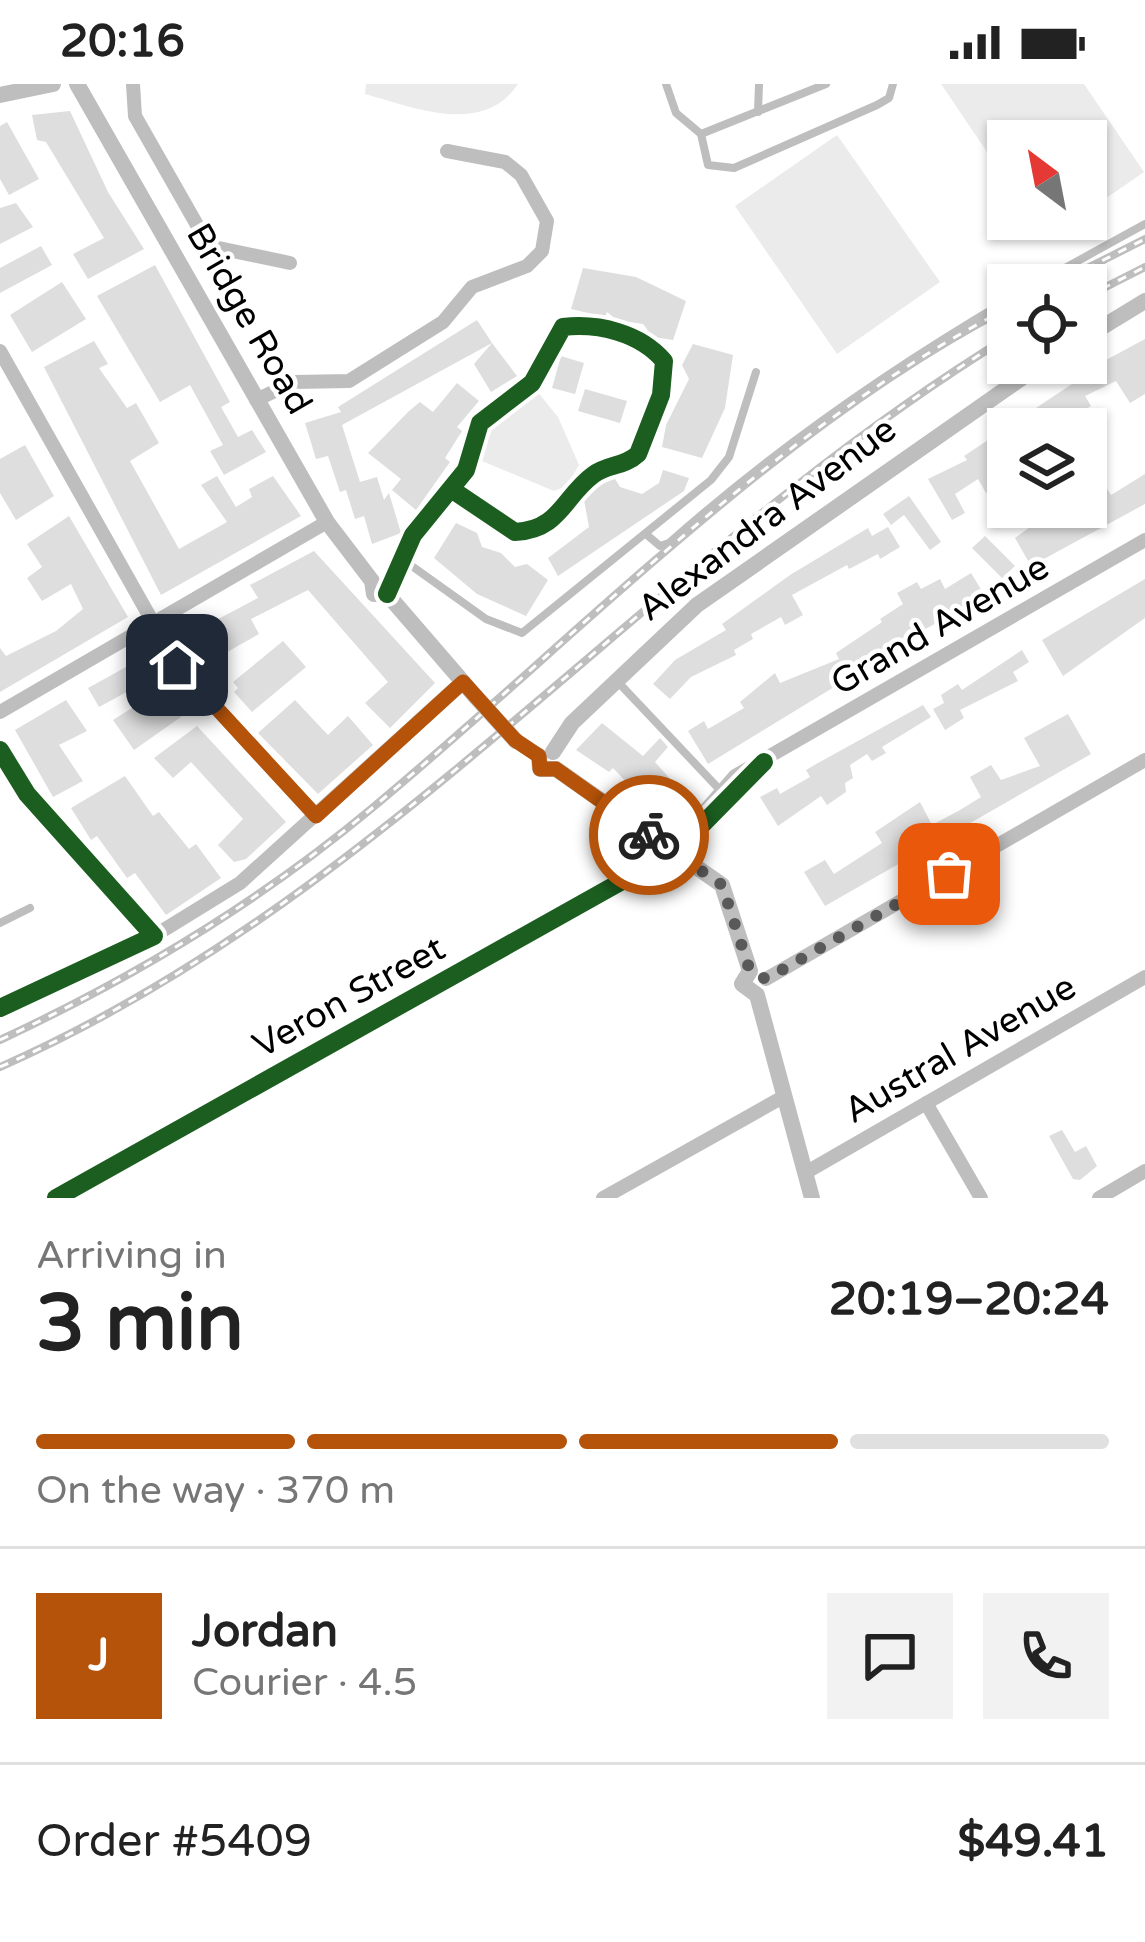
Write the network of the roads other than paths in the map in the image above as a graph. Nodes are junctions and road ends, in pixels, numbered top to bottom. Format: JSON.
{"nodes":[{"id":1,"x":53,"y":84,"type":"edge"},
{"id":2,"x":77,"y":84,"type":"edge"},
{"id":3,"x":133,"y":84,"type":"edge"},
{"id":4,"x":666,"y":84,"type":"edge"},
{"id":5,"x":759,"y":84,"type":"edge"},
{"id":6,"x":826,"y":84,"type":"edge"},
{"id":7,"x":893,"y":84,"type":"edge"},
{"id":8,"x":4,"y":93,"type":"edge"},
{"id":9,"x":758,"y":113,"type":"junction"},
{"id":10,"x":701,"y":134,"type":"junction"},
{"id":11,"x":447,"y":151,"type":"dead end"},
{"id":12,"x":1145,"y":224,"type":"edge"},
{"id":13,"x":290,"y":263,"type":"dead end"},
{"id":14,"x":1072,"y":264,"type":"edge"},
{"id":15,"x":1145,"y":301,"type":"edge"},
{"id":16,"x":987,"y":312,"type":"edge"},
{"id":17,"x":1107,"y":324,"type":"edge"},
{"id":18,"x":0,"y":351,"type":"edge"},
{"id":19,"x":756,"y":372,"type":"dead end"},
{"id":20,"x":1013,"y":384,"type":"edge"},
{"id":21,"x":256,"y":400,"type":"junction"},
{"id":22,"x":451,"y":489,"type":"junction"},
{"id":23,"x":327,"y":522,"type":"junction"},
{"id":24,"x":647,"y":535,"type":"junction"},
{"id":25,"x":1145,"y":540,"type":"edge"},
{"id":26,"x":402,"y":559,"type":"junction"},
{"id":27,"x":383,"y":585,"type":"junction"},
{"id":28,"x":154,"y":623,"type":"junction"},
{"id":29,"x":616,"y":680,"type":"junction"},
{"id":30,"x":469,"y":689,"type":"junction"},
{"id":31,"x":0,"y":712,"type":"edge"},
{"id":32,"x":0,"y":750,"type":"edge"},
{"id":33,"x":549,"y":759,"type":"junction"},
{"id":34,"x":1145,"y":760,"type":"edge"},
{"id":35,"x":764,"y":762,"type":"junction"},
{"id":36,"x":720,"y":790,"type":"junction"},
{"id":37,"x":316,"y":816,"type":"junction"},
{"id":38,"x":672,"y":849,"type":"junction"},
{"id":39,"x":30,"y":908,"type":"dead end"},
{"id":40,"x":0,"y":923,"type":"edge"},
{"id":41,"x":154,"y":936,"type":"junction"},
{"id":42,"x":1145,"y":977,"type":"edge"},
{"id":43,"x":758,"y":982,"type":"junction"},
{"id":44,"x":0,"y":1008,"type":"edge"},
{"id":45,"x":783,"y":1097,"type":"junction"},
{"id":46,"x":926,"y":1103,"type":"junction"},
{"id":47,"x":1145,"y":1172,"type":"edge"},
{"id":48,"x":805,"y":1173,"type":"junction"},
{"id":49,"x":56,"y":1198,"type":"edge"},
{"id":50,"x":603,"y":1198,"type":"edge"},
{"id":51,"x":812,"y":1198,"type":"edge"},
{"id":52,"x":980,"y":1198,"type":"edge"},
{"id":53,"x":1100,"y":1198,"type":"edge"}],
"edges":[{"from":1,"to":8,"type":"street"},
{"from":2,"to":21,"type":"street","name":"Bridge Road"},
{"from":3,"to":13,"type":"street"},
{"from":4,"to":10,"type":"lane"},
{"from":5,"to":9,"type":"lane"},
{"from":6,"to":9,"type":"lane"},
{"from":7,"to":10,"type":"lane"},
{"from":9,"to":10,"type":"lane"},
{"from":11,"to":21,"type":"street"},
{"from":12,"to":14,"type":"lane"},
{"from":15,"to":17,"type":"street"},
{"from":16,"to":24,"type":"lane"},
{"from":18,"to":28,"type":"street"},
{"from":19,"to":24,"type":"lane"},
{"from":20,"to":29,"type":"street","name":"Alexandra Avenue"},
{"from":21,"to":23,"type":"street","name":"Bridge Road"},
{"from":22,"to":22,"type":"street"},
{"from":22,"to":26,"type":"street"},
{"from":23,"to":27,"type":"street","name":"Bridge Road"},
{"from":23,"to":28,"type":"street"},
{"from":24,"to":26,"type":"lane"},
{"from":25,"to":35,"type":"street","name":"Grand Avenue"},
{"from":26,"to":27,"type":"street"},
{"from":27,"to":30,"type":"street","name":"Bridge Road"},
{"from":28,"to":31,"type":"street"},
{"from":28,"to":37,"type":"street"},
{"from":29,"to":33,"type":"street","name":"Alexandra Avenue"},
{"from":29,"to":36,"type":"lane"},
{"from":30,"to":33,"type":"street","name":"Bridge Road","bridge":true},
{"from":30,"to":37,"type":"street"},
{"from":32,"to":41,"type":"street"},
{"from":33,"to":38,"type":"street","name":"Bridge Road"},
{"from":34,"to":43,"type":"street"},
{"from":35,"to":36,"type":"street","name":"Grand Avenue"},
{"from":35,"to":38,"type":"street","name":"Grand Avenue"},
{"from":36,"to":38,"type":"street","name":"Grand Avenue"},
{"from":37,"to":41,"type":"street"},
{"from":38,"to":43,"type":"street","name":"Bridge Road"},
{"from":38,"to":49,"type":"street","name":"Veron Street"},
{"from":39,"to":40,"type":"lane"},
{"from":41,"to":44,"type":"street"},
{"from":42,"to":46,"type":"street","name":"Austral Avenue"},
{"from":43,"to":45,"type":"street","name":"Bridge Road"},
{"from":45,"to":48,"type":"street","name":"Bridge Road"},
{"from":45,"to":50,"type":"street"},
{"from":46,"to":48,"type":"street","name":"Austral Avenue"},
{"from":46,"to":52,"type":"street"},
{"from":47,"to":53,"type":"street"},
{"from":48,"to":51,"type":"street","name":"Bridge Road"}]}
